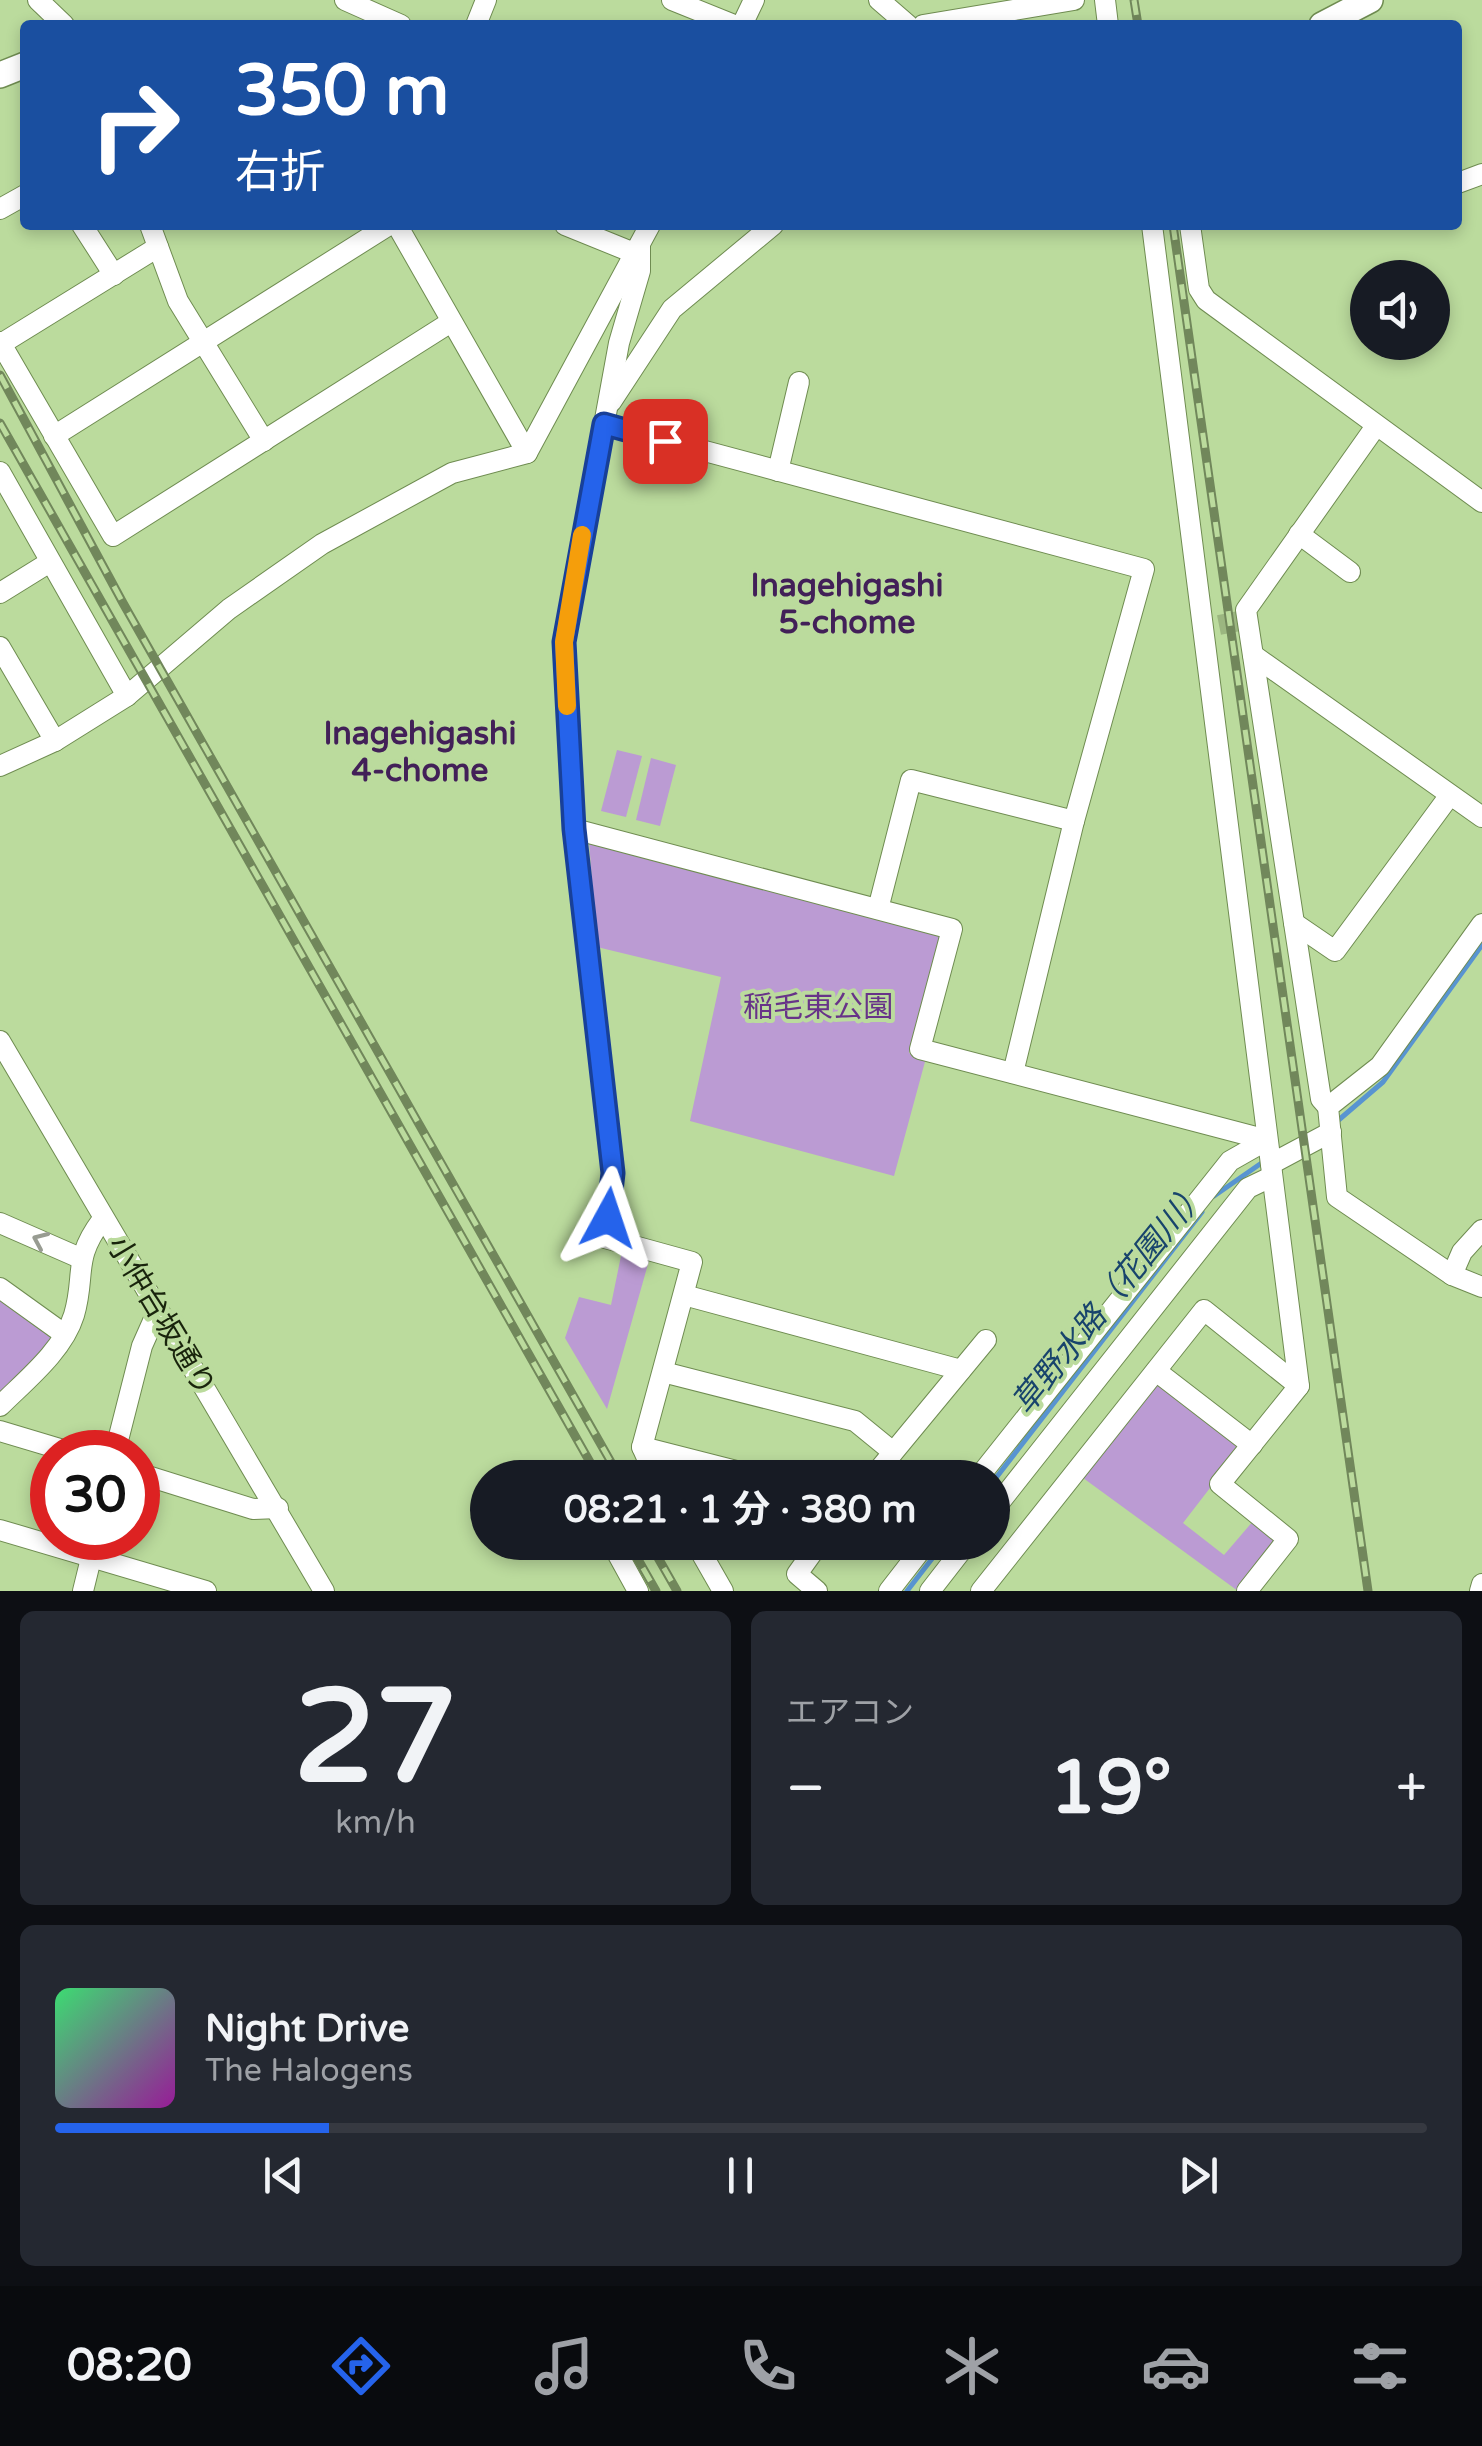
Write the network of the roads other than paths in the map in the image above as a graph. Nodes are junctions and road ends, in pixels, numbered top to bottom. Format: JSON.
{"nodes":[{"id":1,"x":38,"y":0,"type":"edge"},
{"id":2,"x":345,"y":0,"type":"edge"},
{"id":3,"x":672,"y":0,"type":"edge"},
{"id":4,"x":878,"y":0,"type":"edge"},
{"id":5,"x":1370,"y":0,"type":"edge"},
{"id":6,"x":1065,"y":1,"type":"edge"},
{"id":7,"x":59,"y":20,"type":"edge"},
{"id":8,"x":390,"y":20,"type":"edge"},
{"id":9,"x":722,"y":20,"type":"edge"},
{"id":10,"x":902,"y":20,"type":"edge"},
{"id":11,"x":953,"y":20,"type":"edge"},
{"id":12,"x":1332,"y":20,"type":"edge"},
{"id":13,"x":85,"y":230,"type":"edge"},
{"id":14,"x":152,"y":230,"type":"edge"},
{"id":15,"x":381,"y":230,"type":"edge"},
{"id":16,"x":400,"y":230,"type":"edge"},
{"id":17,"x":580,"y":230,"type":"edge"},
{"id":18,"x":647,"y":230,"type":"edge"},
{"id":19,"x":767,"y":230,"type":"edge"},
{"id":20,"x":1153,"y":230,"type":"edge"},
{"id":21,"x":1191,"y":230,"type":"edge"},
{"id":22,"x":158,"y":247,"type":"junction"},
{"id":23,"x":637,"y":249,"type":"junction"},
{"id":24,"x":114,"y":275,"type":"junction"},
{"id":25,"x":452,"y":322,"type":"junction"},
{"id":26,"x":0,"y":343,"type":"edge"},
{"id":27,"x":202,"y":345,"type":"junction"},
{"id":28,"x":799,"y":382,"type":"dead end"},
{"id":29,"x":605,"y":417,"type":"junction"},
{"id":30,"x":1376,"y":426,"type":"junction"},
{"id":31,"x":54,"y":436,"type":"junction"},
{"id":32,"x":264,"y":441,"type":"junction"},
{"id":33,"x":527,"y":453,"type":"junction"},
{"id":34,"x":778,"y":471,"type":"junction"},
{"id":35,"x":0,"y":473,"type":"edge"},
{"id":36,"x":1482,"y":502,"type":"edge"},
{"id":37,"x":1299,"y":534,"type":"junction"},
{"id":38,"x":50,"y":562,"type":"junction"},
{"id":39,"x":1350,"y":572,"type":"dead end"},
{"id":40,"x":0,"y":592,"type":"edge"},
{"id":41,"x":1227,"y":623,"type":"junction"},
{"id":42,"x":0,"y":647,"type":"edge"},
{"id":43,"x":1253,"y":654,"type":"junction"},
{"id":44,"x":127,"y":696,"type":"junction"},
{"id":45,"x":56,"y":741,"type":"junction"},
{"id":46,"x":0,"y":766,"type":"edge"},
{"id":47,"x":1450,"y":794,"type":"junction"},
{"id":48,"x":1482,"y":817,"type":"edge"},
{"id":49,"x":1074,"y":821,"type":"junction"},
{"id":50,"x":574,"y":829,"type":"junction"},
{"id":51,"x":878,"y":909,"type":"junction"},
{"id":52,"x":1294,"y":924,"type":"junction"},
{"id":53,"x":1482,"y":924,"type":"edge"},
{"id":54,"x":0,"y":1041,"type":"edge"},
{"id":55,"x":1012,"y":1073,"type":"junction"},
{"id":56,"x":1328,"y":1108,"type":"junction"},
{"id":57,"x":1331,"y":1132,"type":"junction"},
{"id":58,"x":1267,"y":1140,"type":"junction"},
{"id":59,"x":1271,"y":1171,"type":"junction"},
{"id":60,"x":102,"y":1220,"type":"junction"},
{"id":61,"x":0,"y":1223,"type":"edge"},
{"id":62,"x":1482,"y":1230,"type":"edge"},
{"id":63,"x":80,"y":1258,"type":"junction"},
{"id":64,"x":1452,"y":1274,"type":"junction"},
{"id":65,"x":1482,"y":1287,"type":"edge"},
{"id":66,"x":0,"y":1288,"type":"edge"},
{"id":67,"x":684,"y":1295,"type":"junction"},
{"id":68,"x":158,"y":1310,"type":"junction"},
{"id":69,"x":64,"y":1334,"type":"junction"},
{"id":70,"x":986,"y":1340,"type":"dead end"},
{"id":71,"x":961,"y":1370,"type":"junction"},
{"id":72,"x":663,"y":1372,"type":"junction"},
{"id":73,"x":1156,"y":1372,"type":"junction"},
{"id":74,"x":1299,"y":1386,"type":"junction"},
{"id":75,"x":0,"y":1406,"type":"edge"},
{"id":76,"x":121,"y":1430,"type":"edge"},
{"id":77,"x":0,"y":1431,"type":"edge"},
{"id":78,"x":30,"y":1440,"type":"edge"},
{"id":79,"x":1252,"y":1444,"type":"junction"},
{"id":80,"x":642,"y":1447,"type":"junction"},
{"id":81,"x":893,"y":1452,"type":"junction"},
{"id":82,"x":648,"y":1460,"type":"edge"},
{"id":83,"x":693,"y":1460,"type":"edge"},
{"id":84,"x":887,"y":1460,"type":"edge"},
{"id":85,"x":992,"y":1460,"type":"edge"},
{"id":86,"x":160,"y":1480,"type":"edge"},
{"id":87,"x":1010,"y":1489,"type":"edge"},
{"id":88,"x":278,"y":1508,"type":"junction"},
{"id":89,"x":0,"y":1530,"type":"edge"},
{"id":90,"x":30,"y":1535,"type":"edge"},
{"id":91,"x":91,"y":1560,"type":"edge"},
{"id":92,"x":127,"y":1560,"type":"edge"},
{"id":93,"x":621,"y":1560,"type":"edge"},
{"id":94,"x":705,"y":1560,"type":"edge"},
{"id":95,"x":806,"y":1560,"type":"edge"},
{"id":96,"x":913,"y":1560,"type":"edge"},
{"id":97,"x":954,"y":1560,"type":"edge"},
{"id":98,"x":83,"y":1591,"type":"edge"},
{"id":99,"x":206,"y":1591,"type":"edge"},
{"id":100,"x":324,"y":1591,"type":"edge"},
{"id":101,"x":638,"y":1591,"type":"edge"},
{"id":102,"x":723,"y":1591,"type":"edge"},
{"id":103,"x":817,"y":1591,"type":"edge"},
{"id":104,"x":888,"y":1591,"type":"edge"},
{"id":105,"x":930,"y":1591,"type":"edge"},
{"id":106,"x":982,"y":1591,"type":"edge"},
{"id":107,"x":1247,"y":1591,"type":"edge"}],
"edges":[{"from":1,"to":7,"type":"street"},
{"from":2,"to":8,"type":"street"},
{"from":3,"to":9,"type":"street"},
{"from":4,"to":10,"type":"street"},
{"from":5,"to":12,"type":"main road"},
{"from":6,"to":11,"type":"street"},
{"from":13,"to":24,"type":"street"},
{"from":14,"to":22,"type":"street"},
{"from":15,"to":27,"type":"street"},
{"from":16,"to":25,"type":"street"},
{"from":17,"to":23,"type":"street"},
{"from":18,"to":23,"type":"street"},
{"from":19,"to":29,"type":"street"},
{"from":20,"to":41,"type":"street"},
{"from":21,"to":30,"type":"street"},
{"from":22,"to":24,"type":"street"},
{"from":22,"to":27,"type":"street"},
{"from":23,"to":29,"type":"street"},
{"from":23,"to":33,"type":"street"},
{"from":24,"to":26,"type":"street"},
{"from":25,"to":32,"type":"street"},
{"from":25,"to":33,"type":"street"},
{"from":26,"to":31,"type":"street"},
{"from":27,"to":31,"type":"street"},
{"from":27,"to":32,"type":"street"},
{"from":28,"to":34,"type":"street"},
{"from":29,"to":34,"type":"street"},
{"from":29,"to":50,"type":"street"},
{"from":30,"to":36,"type":"street"},
{"from":30,"to":37,"type":"street"},
{"from":31,"to":32,"type":"street"},
{"from":33,"to":44,"type":"street"},
{"from":34,"to":49,"type":"street"},
{"from":35,"to":38,"type":"street"},
{"from":37,"to":39,"type":"street"},
{"from":37,"to":41,"type":"street"},
{"from":38,"to":40,"type":"street"},
{"from":38,"to":44,"type":"street"},
{"from":41,"to":43,"type":"street"},
{"from":41,"to":58,"type":"street"},
{"from":42,"to":45,"type":"street"},
{"from":43,"to":47,"type":"street"},
{"from":43,"to":52,"type":"street"},
{"from":44,"to":45,"type":"street"},
{"from":45,"to":46,"type":"street"},
{"from":47,"to":48,"type":"street"},
{"from":47,"to":52,"type":"street"},
{"from":49,"to":51,"type":"street"},
{"from":49,"to":55,"type":"street"},
{"from":50,"to":51,"type":"street"},
{"from":50,"to":67,"type":"street"},
{"from":51,"to":55,"type":"street"},
{"from":52,"to":56,"type":"street"},
{"from":53,"to":56,"type":"street"},
{"from":54,"to":60,"type":"street","name":"小仲台坂通り"},
{"from":55,"to":58,"type":"street"},
{"from":56,"to":57,"type":"street"},
{"from":57,"to":59,"type":"street"},
{"from":57,"to":64,"type":"street"},
{"from":58,"to":59,"type":"street"},
{"from":58,"to":85,"type":"street"},
{"from":59,"to":74,"type":"street"},
{"from":59,"to":87,"type":"street"},
{"from":60,"to":63,"type":"street"},
{"from":60,"to":68,"type":"street","name":"小仲台坂通り"},
{"from":63,"to":61,"type":"street","one_way":true},
{"from":62,"to":64,"type":"street"},
{"from":63,"to":69,"type":"street"},
{"from":64,"to":65,"type":"street"},
{"from":66,"to":69,"type":"street"},
{"from":67,"to":71,"type":"street"},
{"from":67,"to":72,"type":"street"},
{"from":68,"to":76,"type":"street"},
{"from":68,"to":88,"type":"street","name":"小仲台坂通り"},
{"from":69,"to":75,"type":"street"},
{"from":70,"to":71,"type":"street"},
{"from":71,"to":81,"type":"street"},
{"from":72,"to":80,"type":"street"},
{"from":72,"to":81,"type":"street"},
{"from":73,"to":74,"type":"street"},
{"from":73,"to":79,"type":"street"},
{"from":73,"to":106,"type":"street"},
{"from":74,"to":79,"type":"street"},
{"from":77,"to":78,"type":"street"},
{"from":79,"to":107,"type":"street"},
{"from":80,"to":82,"type":"street"},
{"from":80,"to":83,"type":"street"},
{"from":81,"to":84,"type":"street"},
{"from":86,"to":88,"type":"street"},
{"from":88,"to":100,"type":"street","name":"小仲台坂通り"},
{"from":89,"to":90,"type":"street"},
{"from":91,"to":98,"type":"street"},
{"from":92,"to":99,"type":"street"},
{"from":93,"to":101,"type":"street"},
{"from":94,"to":102,"type":"street"},
{"from":95,"to":103,"type":"street"},
{"from":96,"to":104,"type":"street"},
{"from":97,"to":105,"type":"street"}]}
